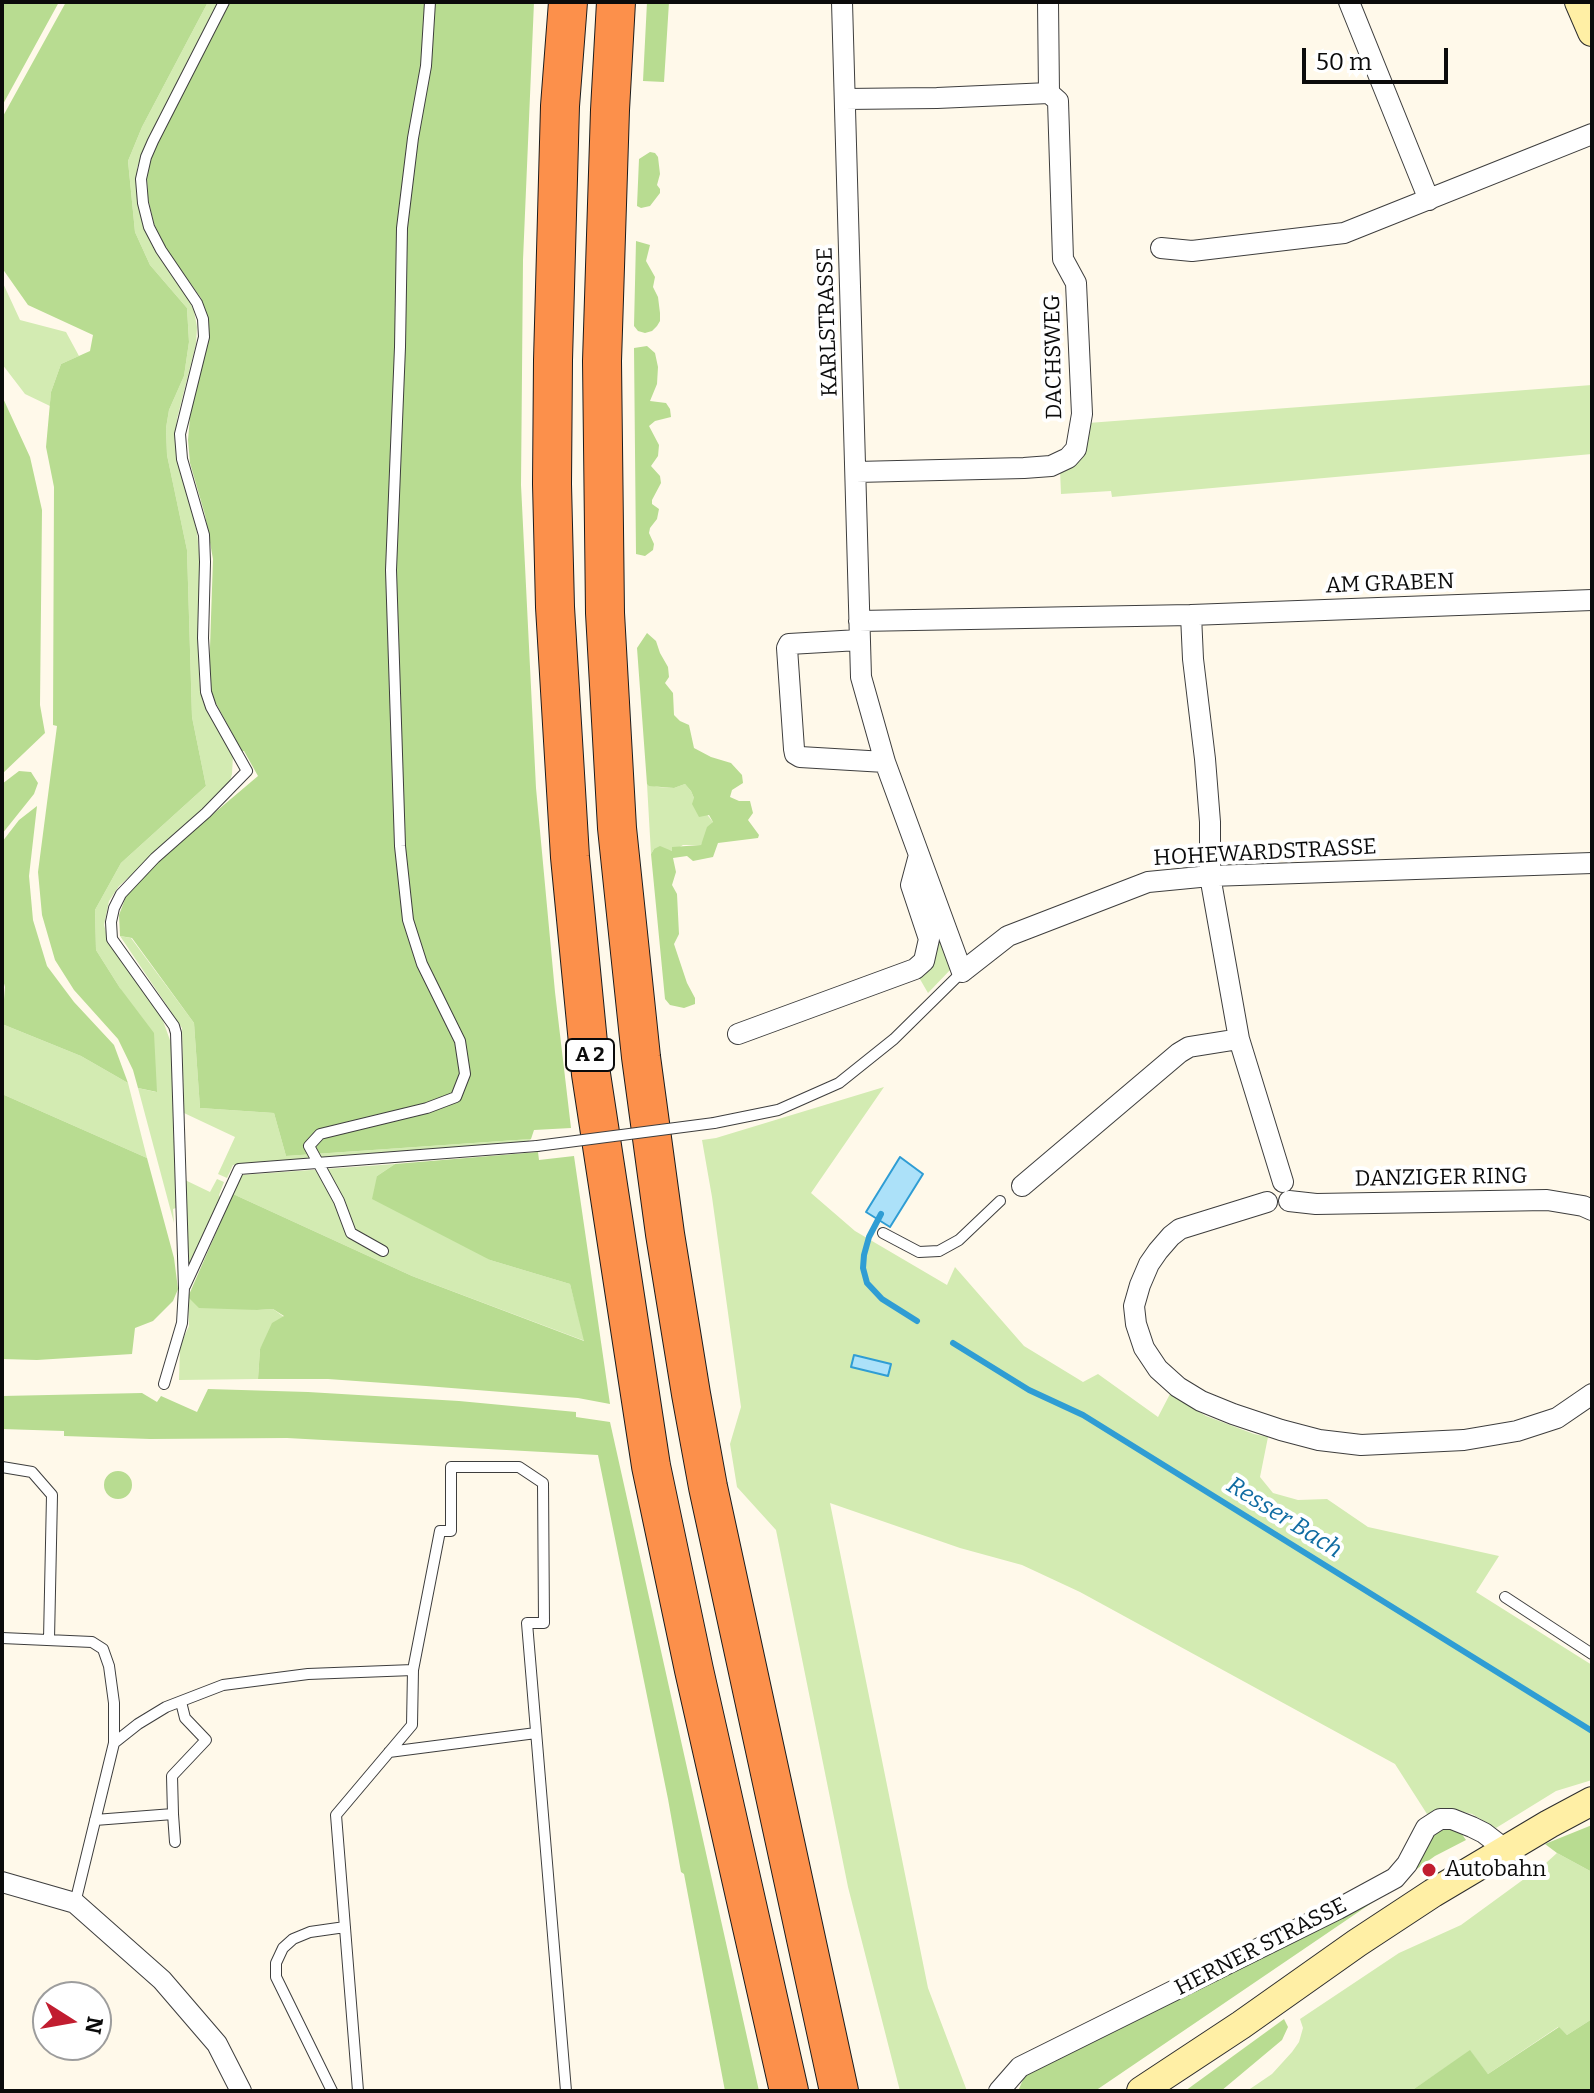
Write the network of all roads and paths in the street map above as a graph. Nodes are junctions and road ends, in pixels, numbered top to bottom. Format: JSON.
{"nodes":[{"id":1,"x":224,"y":2,"type":"edge"},
{"id":2,"x":430,"y":2,"type":"edge"},
{"id":3,"x":568,"y":2,"type":"edge"},
{"id":4,"x":616,"y":2,"type":"edge"},
{"id":5,"x":842,"y":2,"type":"edge"},
{"id":6,"x":1048,"y":2,"type":"edge"},
{"id":7,"x":1349,"y":2,"type":"edge"},
{"id":8,"x":1579,"y":2,"type":"edge"},
{"id":9,"x":1592,"y":32,"type":"edge"},
{"id":10,"x":1049,"y":93,"type":"junction"},
{"id":11,"x":845,"y":99,"type":"junction"},
{"id":12,"x":1592,"y":134,"type":"edge"},
{"id":13,"x":1429,"y":200,"type":"junction"},
{"id":14,"x":1161,"y":248,"type":"dead end"},
{"id":15,"x":856,"y":472,"type":"junction"},
{"id":16,"x":1592,"y":600,"type":"edge"},
{"id":17,"x":1191,"y":615,"type":"junction"},
{"id":18,"x":859,"y":630,"type":"junction"},
{"id":19,"x":885,"y":762,"type":"junction"},
{"id":20,"x":919,"y":855,"type":"junction"},
{"id":21,"x":1592,"y":863,"type":"edge"},
{"id":22,"x":1210,"y":876,"type":"junction"},
{"id":23,"x":962,"y":972,"type":"junction"},
{"id":24,"x":738,"y":1034,"type":"dead end"},
{"id":25,"x":1239,"y":1039,"type":"junction"},
{"id":26,"x":318,"y":1163,"type":"junction"},
{"id":27,"x":1022,"y":1186,"type":"dead end"},
{"id":28,"x":1286,"y":1192,"type":"junction"},
{"id":29,"x":1000,"y":1201,"type":"dead end"},
{"id":30,"x":1592,"y":1210,"type":"edge"},
{"id":31,"x":883,"y":1233,"type":"dead end"},
{"id":32,"x":383,"y":1251,"type":"dead end"},
{"id":33,"x":184,"y":1288,"type":"junction"},
{"id":34,"x":164,"y":1384,"type":"dead end"},
{"id":35,"x":1592,"y":1394,"type":"edge"},
{"id":36,"x":2,"y":1467,"type":"edge"},
{"id":37,"x":1505,"y":1597,"type":"dead end"},
{"id":38,"x":2,"y":1638,"type":"edge"},
{"id":39,"x":49,"y":1639,"type":"junction"},
{"id":40,"x":1592,"y":1654,"type":"edge"},
{"id":41,"x":413,"y":1670,"type":"junction"},
{"id":42,"x":181,"y":1702,"type":"junction"},
{"id":43,"x":536,"y":1733,"type":"junction"},
{"id":44,"x":114,"y":1743,"type":"junction"},
{"id":45,"x":389,"y":1752,"type":"junction"},
{"id":46,"x":1592,"y":1801,"type":"edge"},
{"id":47,"x":173,"y":1814,"type":"junction"},
{"id":48,"x":95,"y":1820,"type":"junction"},
{"id":49,"x":175,"y":1842,"type":"dead end"},
{"id":50,"x":1506,"y":1850,"type":"junction"},
{"id":51,"x":2,"y":1882,"type":"edge"},
{"id":52,"x":75,"y":1903,"type":"junction"},
{"id":53,"x":345,"y":1927,"type":"junction"},
{"id":54,"x":241,"y":2091,"type":"edge"},
{"id":55,"x":332,"y":2091,"type":"edge"},
{"id":56,"x":358,"y":2091,"type":"edge"},
{"id":57,"x":566,"y":2091,"type":"edge"},
{"id":58,"x":789,"y":2091,"type":"edge"},
{"id":59,"x":839,"y":2091,"type":"edge"},
{"id":60,"x":999,"y":2091,"type":"edge"},
{"id":61,"x":1141,"y":2091,"type":"edge"}],
"edges":[{"from":1,"to":33,"type":"lane"},
{"from":2,"to":26,"type":"lane"},
{"from":3,"to":58,"type":"highway","number":"A 2"},
{"from":4,"to":59,"type":"highway","number":"A 2"},
{"from":5,"to":11,"type":"street","name":"KARLSTRASSE"},
{"from":6,"to":10,"type":"street","name":"DACHSWEG"},
{"from":7,"to":13,"type":"street"},
{"from":8,"to":9,"type":"main road"},
{"from":10,"to":11,"type":"street"},
{"from":10,"to":15,"type":"street","name":"DACHSWEG"},
{"from":11,"to":15,"type":"street","name":"KARLSTRASSE"},
{"from":12,"to":13,"type":"street"},
{"from":13,"to":14,"type":"street"},
{"from":15,"to":18,"type":"street","name":"KARLSTRASSE"},
{"from":16,"to":17,"type":"street","name":"AM GRABEN"},
{"from":17,"to":18,"type":"street","name":"AM GRABEN"},
{"from":17,"to":22,"type":"street"},
{"from":18,"to":19,"type":"street","name":"KARLSTRASSE"},
{"from":18,"to":19,"type":"street"},
{"from":19,"to":20,"type":"street","name":"KARLSTRASSE"},
{"from":20,"to":23,"type":"street","name":"KARLSTRASSE"},
{"from":20,"to":24,"type":"street"},
{"from":21,"to":22,"type":"street","name":"HOHEWARDSTRASSE"},
{"from":22,"to":23,"type":"street","name":"HOHEWARDSTRASSE"},
{"from":22,"to":25,"type":"street"},
{"from":23,"to":26,"type":"lane","bridge":true},
{"from":25,"to":27,"type":"street"},
{"from":25,"to":28,"type":"street"},
{"from":26,"to":32,"type":"lane"},
{"from":26,"to":33,"type":"lane"},
{"from":28,"to":30,"type":"street","name":"DANZIGER RING"},
{"from":28,"to":35,"type":"street"},
{"from":29,"to":31,"type":"lane"},
{"from":33,"to":34,"type":"lane"},
{"from":36,"to":39,"type":"lane"},
{"from":37,"to":40,"type":"lane"},
{"from":38,"to":39,"type":"lane"},
{"from":39,"to":44,"type":"lane"},
{"from":41,"to":42,"type":"lane"},
{"from":41,"to":43,"type":"lane"},
{"from":41,"to":45,"type":"lane"},
{"from":42,"to":44,"type":"lane"},
{"from":42,"to":47,"type":"lane"},
{"from":43,"to":45,"type":"lane"},
{"from":43,"to":57,"type":"lane"},
{"from":44,"to":48,"type":"lane"},
{"from":45,"to":53,"type":"lane"},
{"from":46,"to":50,"type":"main road","name":"HERNER STRASSE"},
{"from":47,"to":48,"type":"lane"},
{"from":47,"to":49,"type":"lane"},
{"from":48,"to":52,"type":"lane"},
{"from":50,"to":60,"type":"street","name":"HERNER STRASSE"},
{"from":50,"to":61,"type":"main road","name":"HERNER STRASSE"},
{"from":51,"to":52,"type":"street"},
{"from":52,"to":54,"type":"street"},
{"from":53,"to":55,"type":"lane"},
{"from":53,"to":56,"type":"lane"}]}
